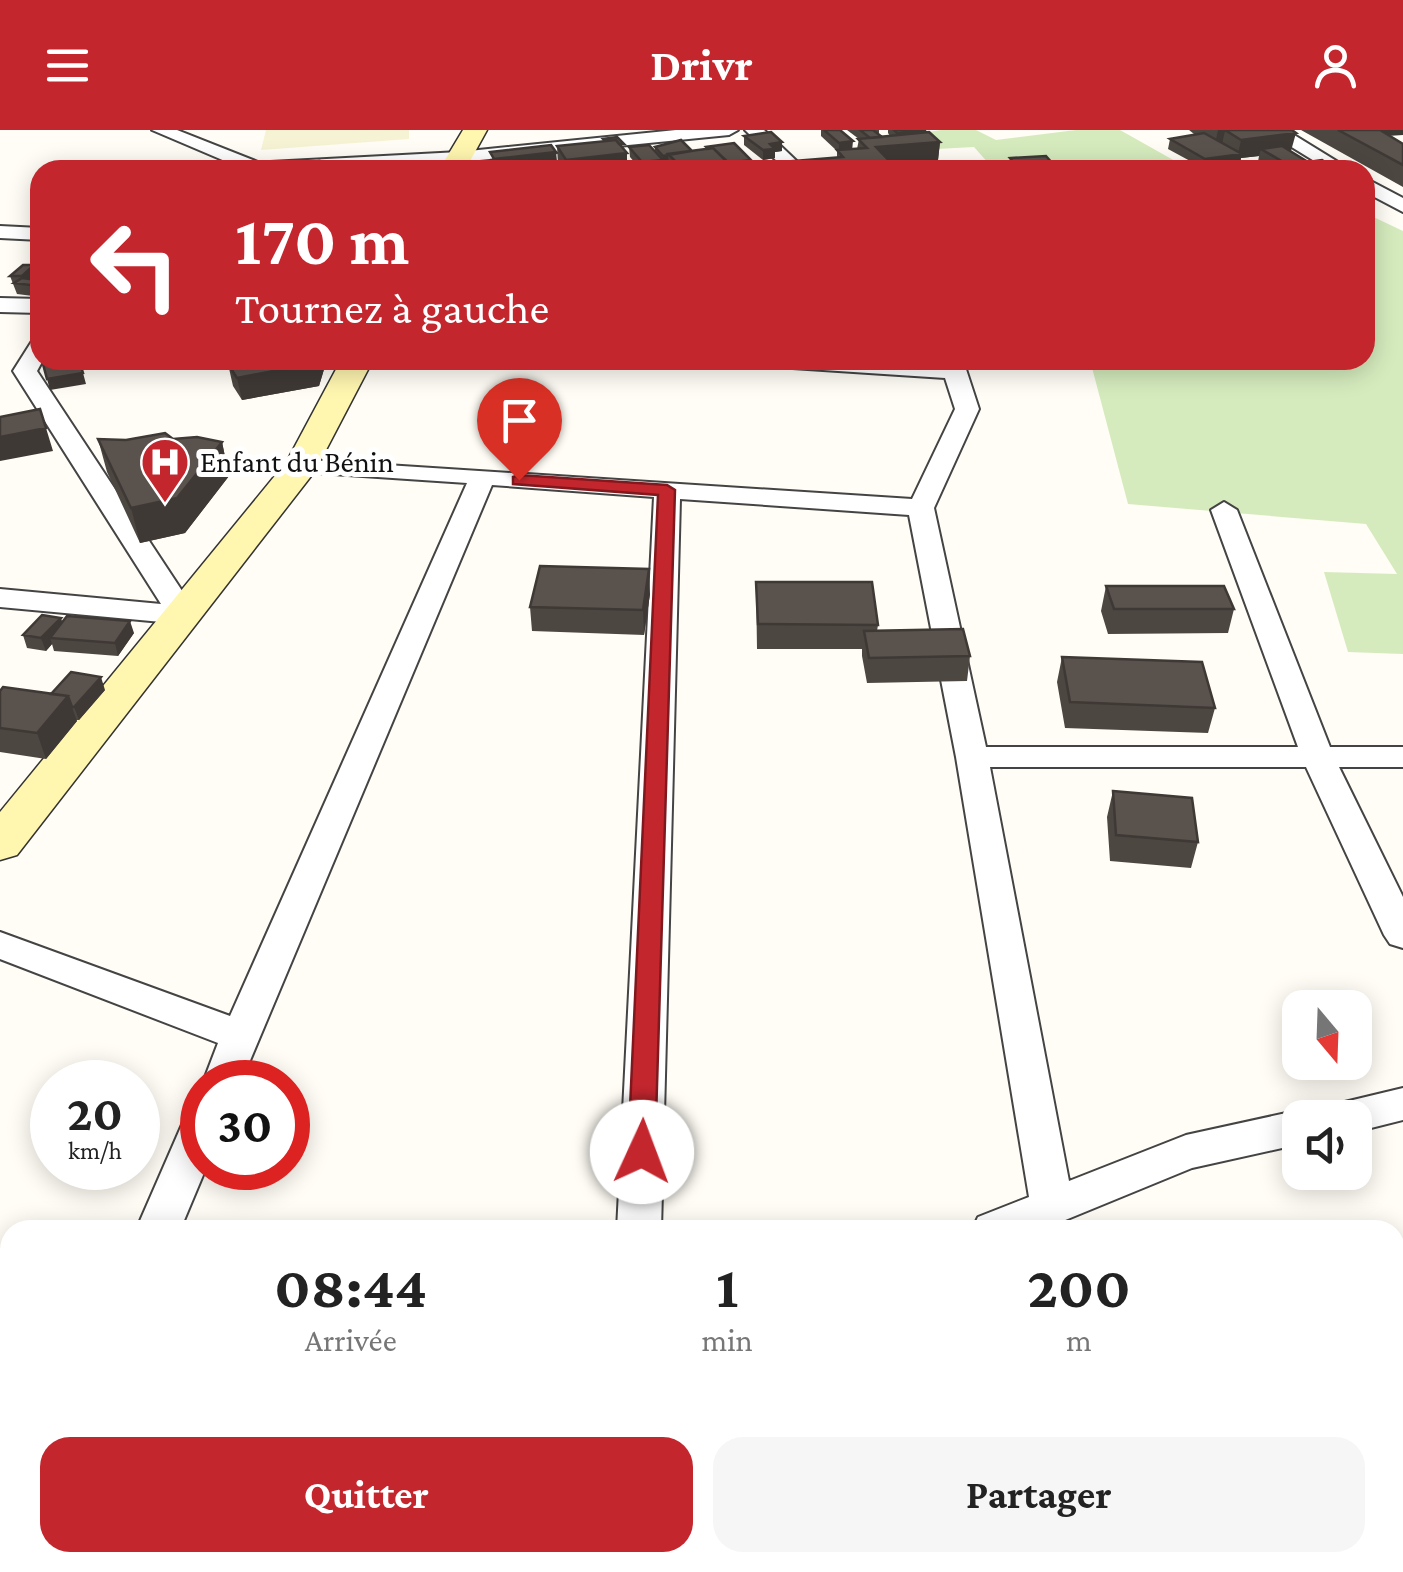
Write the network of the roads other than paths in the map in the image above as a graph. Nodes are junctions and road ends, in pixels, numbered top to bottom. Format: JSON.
{"nodes":[{"id":1,"x":160,"y":130,"type":"edge"},
{"id":2,"x":475,"y":130,"type":"edge"},
{"id":3,"x":729,"y":130,"type":"edge"},
{"id":4,"x":754,"y":130,"type":"edge"},
{"id":5,"x":1273,"y":130,"type":"edge"},
{"id":6,"x":583,"y":136,"type":"edge"},
{"id":7,"x":237,"y":160,"type":"edge"},
{"id":8,"x":458,"y":160,"type":"edge"},
{"id":9,"x":474,"y":160,"type":"edge"},
{"id":10,"x":786,"y":160,"type":"edge"},
{"id":11,"x":1325,"y":160,"type":"edge"},
{"id":12,"x":1375,"y":190,"type":"edge"},
{"id":13,"x":1403,"y":206,"type":"edge"},
{"id":14,"x":0,"y":232,"type":"edge"},
{"id":15,"x":30,"y":234,"type":"edge"},
{"id":16,"x":0,"y":304,"type":"edge"},
{"id":17,"x":30,"y":306,"type":"edge"},
{"id":18,"x":30,"y":363,"type":"edge"},
{"id":19,"x":352,"y":370,"type":"edge"},
{"id":20,"x":955,"y":370,"type":"edge"},
{"id":21,"x":303,"y":464,"type":"junction"},
{"id":22,"x":482,"y":478,"type":"junction"},
{"id":23,"x":667,"y":490,"type":"junction"},
{"id":24,"x":921,"y":508,"type":"junction"},
{"id":25,"x":1224,"y":510,"type":"dead end"},
{"id":26,"x":0,"y":598,"type":"edge"},
{"id":27,"x":183,"y":614,"type":"junction"},
{"id":28,"x":972,"y":757,"type":"junction"},
{"id":29,"x":1318,"y":758,"type":"junction"},
{"id":30,"x":1403,"y":758,"type":"edge"},
{"id":31,"x":0,"y":844,"type":"edge"},
{"id":32,"x":1403,"y":935,"type":"edge"},
{"id":33,"x":0,"y":945,"type":"edge"},
{"id":34,"x":241,"y":1036,"type":"junction"},
{"id":35,"x":231,"y":1060,"type":"edge"},
{"id":36,"x":1403,"y":1104,"type":"edge"},
{"id":37,"x":1372,"y":1111,"type":"edge"},
{"id":38,"x":1282,"y":1131,"type":"edge"},
{"id":39,"x":180,"y":1178,"type":"edge"},
{"id":40,"x":1052,"y":1204,"type":"junction"},
{"id":41,"x":162,"y":1220,"type":"edge"},
{"id":42,"x":639,"y":1220,"type":"edge"},
{"id":43,"x":1016,"y":1220,"type":"edge"}],
"edges":[{"from":1,"to":7,"type":"street"},
{"from":2,"to":8,"type":"street"},
{"from":3,"to":6,"type":"street"},
{"from":4,"to":10,"type":"street"},
{"from":5,"to":11,"type":"street"},
{"from":6,"to":9,"type":"street"},
{"from":12,"to":13,"type":"street"},
{"from":14,"to":15,"type":"street"},
{"from":16,"to":17,"type":"street"},
{"from":18,"to":27,"type":"street"},
{"from":19,"to":21,"type":"street"},
{"from":20,"to":24,"type":"street"},
{"from":21,"to":22,"type":"street"},
{"from":21,"to":27,"type":"street"},
{"from":22,"to":23,"type":"street"},
{"from":22,"to":34,"type":"street"},
{"from":23,"to":24,"type":"street"},
{"from":23,"to":42,"type":"street"},
{"from":24,"to":28,"type":"street"},
{"from":25,"to":29,"type":"street"},
{"from":26,"to":27,"type":"street"},
{"from":27,"to":31,"type":"street"},
{"from":28,"to":29,"type":"street"},
{"from":28,"to":40,"type":"street"},
{"from":29,"to":30,"type":"street"},
{"from":29,"to":32,"type":"street"},
{"from":33,"to":34,"type":"street"},
{"from":34,"to":35,"type":"street"},
{"from":36,"to":37,"type":"street"},
{"from":38,"to":40,"type":"street"},
{"from":39,"to":41,"type":"street"},
{"from":40,"to":43,"type":"street"}]}
